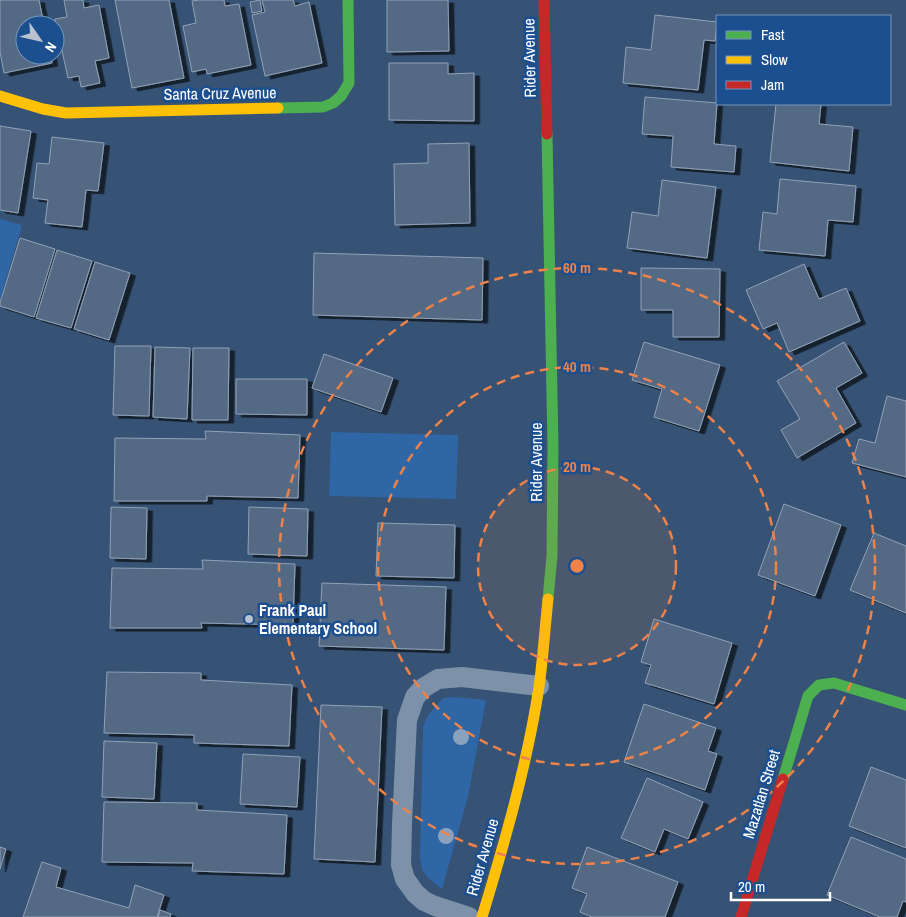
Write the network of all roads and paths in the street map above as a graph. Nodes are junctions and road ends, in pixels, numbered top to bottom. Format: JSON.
{"nodes":[{"id":1,"x":348,"y":0,"type":"edge"},
{"id":2,"x":544,"y":0,"type":"edge"},
{"id":3,"x":0,"y":96,"type":"edge"},
{"id":4,"x":539,"y":686,"type":"junction"},
{"id":5,"x":906,"y":705,"type":"edge"},
{"id":6,"x":469,"y":917,"type":"edge"},
{"id":7,"x":482,"y":917,"type":"edge"},
{"id":8,"x":741,"y":917,"type":"edge"}],
"edges":[{"from":1,"to":3,"type":"street","name":"Santa Cruz Avenue"},
{"from":2,"to":4,"type":"street","name":"Rider Avenue"},
{"from":4,"to":6,"type":"lane"},
{"from":4,"to":7,"type":"street","name":"Rider Avenue"},
{"from":5,"to":8,"type":"street","name":"Mazatlan Street"}]}
